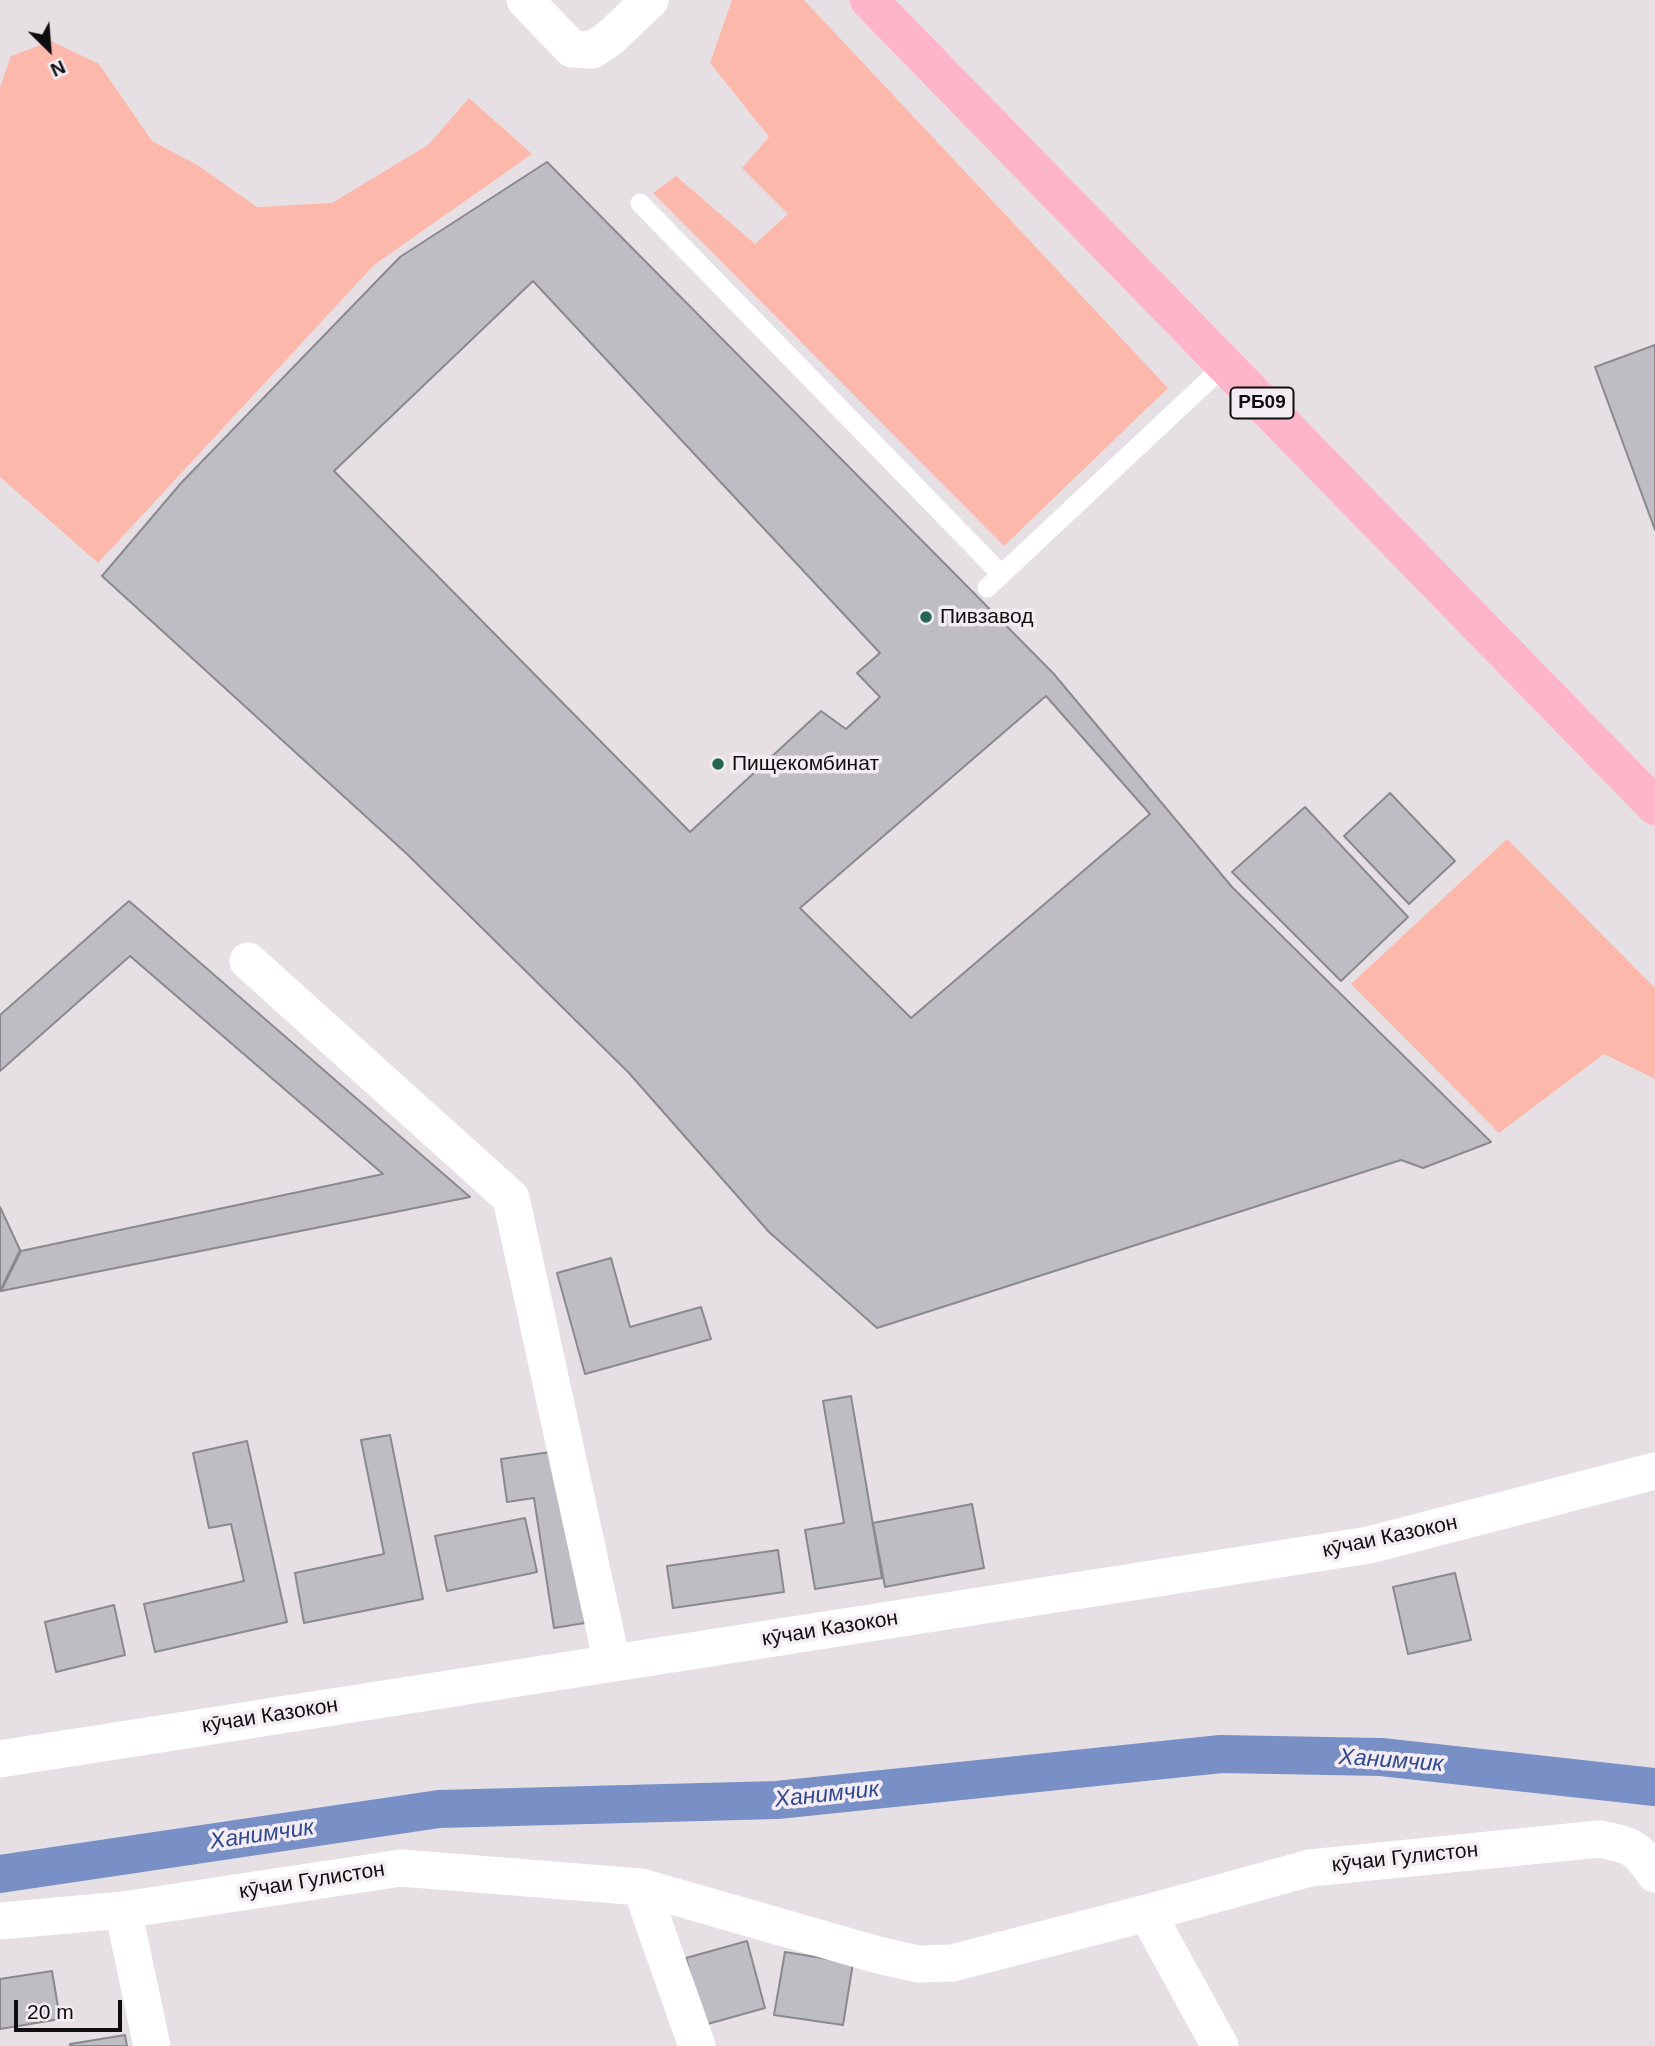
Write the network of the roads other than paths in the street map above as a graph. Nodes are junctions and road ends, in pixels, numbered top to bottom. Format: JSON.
{"nodes":[{"id":1,"x":525,"y":0,"type":"edge"},
{"id":2,"x":650,"y":0,"type":"edge"},
{"id":3,"x":869,"y":0,"type":"edge"},
{"id":4,"x":640,"y":203,"type":"dead end"},
{"id":5,"x":1226,"y":365,"type":"junction"},
{"id":6,"x":1001,"y":574,"type":"junction"},
{"id":7,"x":987,"y":588,"type":"dead end"},
{"id":8,"x":1655,"y":806,"type":"edge"},
{"id":9,"x":248,"y":961,"type":"dead end"},
{"id":10,"x":1655,"y":1471,"type":"edge"},
{"id":11,"x":612,"y":1663,"type":"junction"},
{"id":12,"x":0,"y":1759,"type":"edge"},
{"id":13,"x":1655,"y":1874,"type":"edge"},
{"id":14,"x":640,"y":1887,"type":"junction"},
{"id":15,"x":123,"y":1910,"type":"junction"},
{"id":16,"x":1147,"y":1913,"type":"junction"},
{"id":17,"x":0,"y":1921,"type":"edge"},
{"id":18,"x":152,"y":2046,"type":"edge"},
{"id":19,"x":697,"y":2046,"type":"edge"},
{"id":20,"x":1220,"y":2046,"type":"edge"}],
"edges":[{"from":1,"to":2,"type":"street"},
{"from":3,"to":5,"type":"highway","number":"РБ09"},
{"from":4,"to":6,"type":"lane"},
{"from":5,"to":6,"type":"lane"},
{"from":5,"to":8,"type":"highway","number":"РБ09"},
{"from":6,"to":7,"type":"lane"},
{"from":9,"to":11,"type":"street"},
{"from":10,"to":11,"type":"street","name":"кӯчаи Казокон"},
{"from":11,"to":12,"type":"street","name":"кӯчаи Казокон"},
{"from":13,"to":16,"type":"street","name":"кӯчаи Гулистон"},
{"from":14,"to":15,"type":"street","name":"кӯчаи Гулистон"},
{"from":14,"to":16,"type":"street","name":"кӯчаи Гулистон"},
{"from":14,"to":19,"type":"street"},
{"from":15,"to":17,"type":"street","name":"кӯчаи Гулистон"},
{"from":15,"to":18,"type":"street"},
{"from":16,"to":20,"type":"street"}]}
